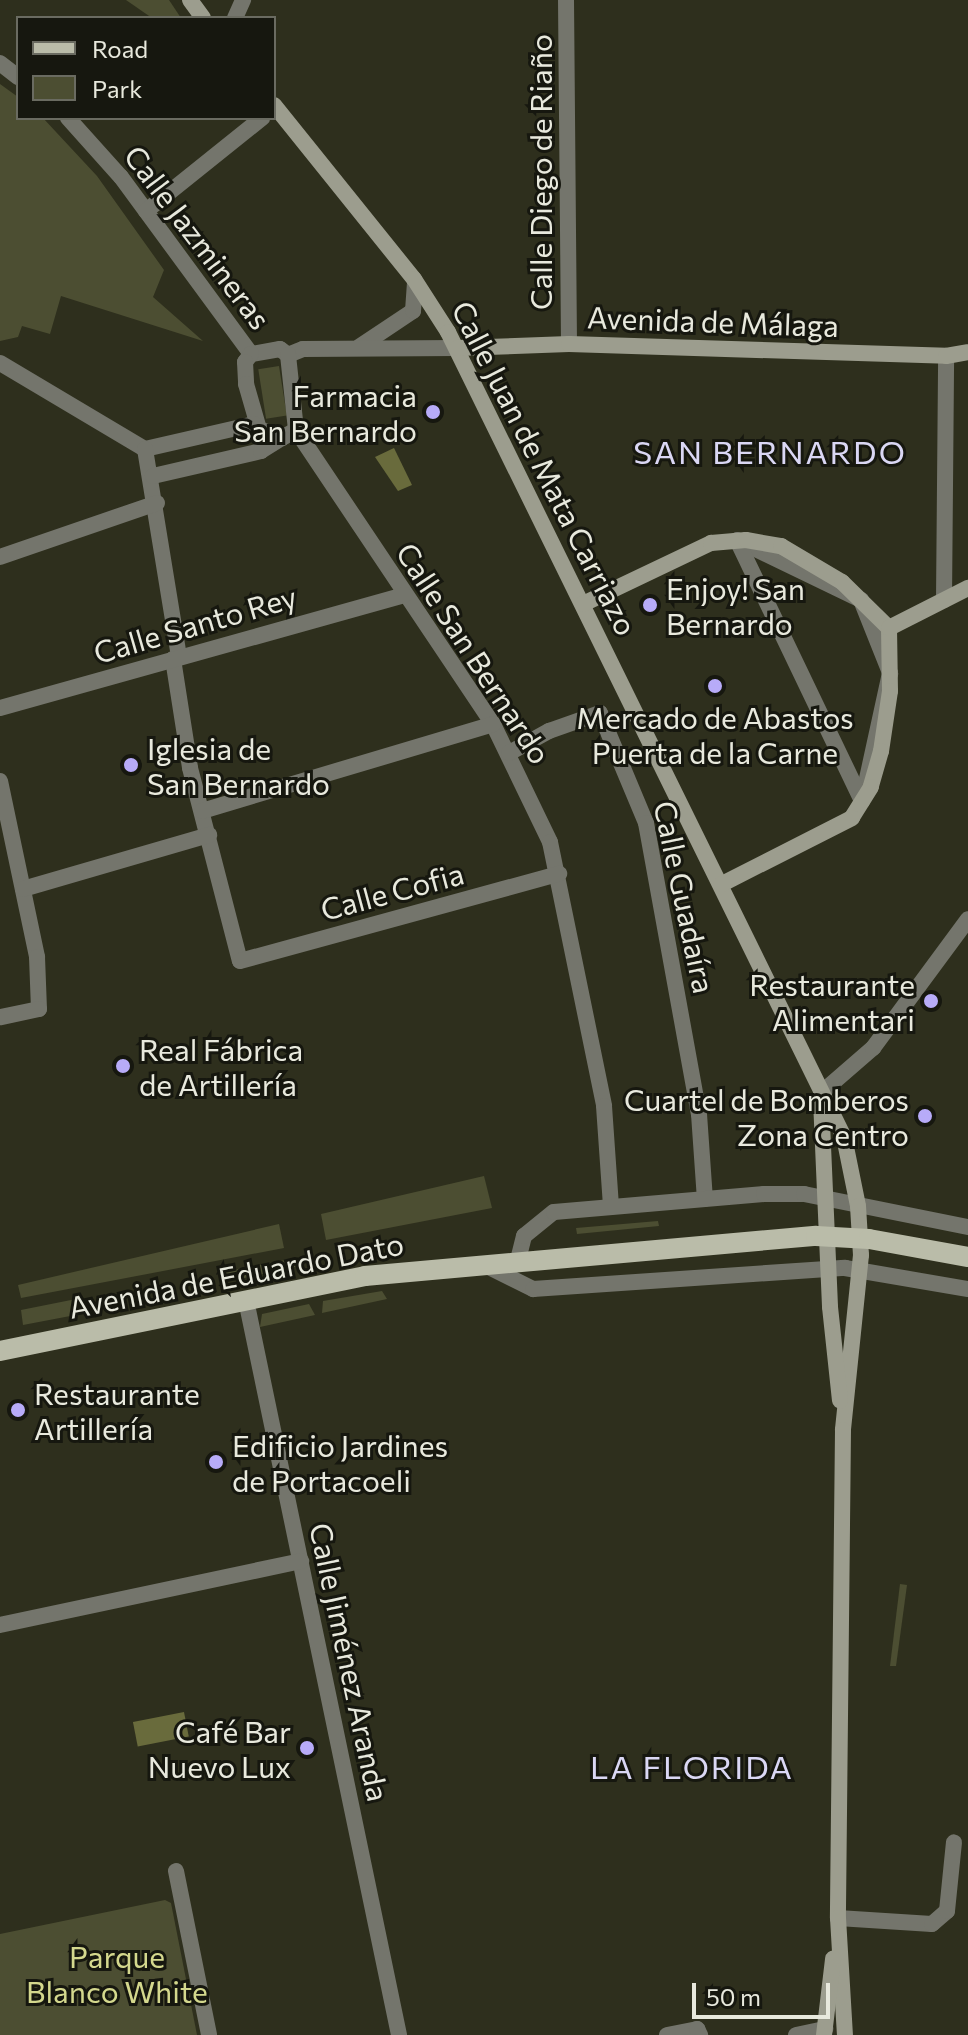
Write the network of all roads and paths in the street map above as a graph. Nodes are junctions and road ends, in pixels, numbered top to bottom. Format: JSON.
{"nodes":[{"id":1,"x":566,"y":0,"type":"edge"},
{"id":2,"x":0,"y":63,"type":"edge"},
{"id":3,"x":16,"y":75,"type":"edge"},
{"id":4,"x":276,"y":116,"type":"edge"},
{"id":5,"x":70,"y":120,"type":"edge"},
{"id":6,"x":259,"y":120,"type":"edge"},
{"id":7,"x":146,"y":211,"type":"junction"},
{"id":8,"x":414,"y":279,"type":"junction"},
{"id":9,"x":569,"y":344,"type":"junction"},
{"id":10,"x":357,"y":348,"type":"junction"},
{"id":11,"x":457,"y":348,"type":"junction"},
{"id":12,"x":968,"y":352,"type":"edge"},
{"id":13,"x":251,"y":354,"type":"junction"},
{"id":14,"x":288,"y":355,"type":"junction"},
{"id":15,"x":946,"y":356,"type":"junction"},
{"id":16,"x":0,"y":363,"type":"edge"},
{"id":17,"x":254,"y":424,"type":"junction"},
{"id":18,"x":289,"y":434,"type":"junction"},
{"id":19,"x":145,"y":449,"type":"junction"},
{"id":20,"x":153,"y":476,"type":"junction"},
{"id":21,"x":157,"y":503,"type":"junction"},
{"id":22,"x":737,"y":540,"type":"junction"},
{"id":23,"x":0,"y":557,"type":"edge"},
{"id":24,"x":968,"y":588,"type":"edge"},
{"id":25,"x":405,"y":595,"type":"junction"},
{"id":26,"x":861,"y":600,"type":"junction"},
{"id":27,"x":944,"y":600,"type":"junction"},
{"id":28,"x":583,"y":604,"type":"junction"},
{"id":29,"x":889,"y":628,"type":"junction"},
{"id":30,"x":176,"y":658,"type":"junction"},
{"id":31,"x":890,"y":673,"type":"junction"},
{"id":32,"x":0,"y":708,"type":"edge"},
{"id":33,"x":493,"y":724,"type":"junction"},
{"id":34,"x":509,"y":753,"type":"junction"},
{"id":35,"x":0,"y":781,"type":"edge"},
{"id":36,"x":862,"y":801,"type":"junction"},
{"id":37,"x":202,"y":811,"type":"junction"},
{"id":38,"x":209,"y":835,"type":"junction"},
{"id":39,"x":559,"y":874,"type":"junction"},
{"id":40,"x":722,"y":884,"type":"junction"},
{"id":41,"x":23,"y":889,"type":"junction"},
{"id":42,"x":968,"y":919,"type":"edge"},
{"id":43,"x":961,"y":940,"type":"edge"},
{"id":44,"x":0,"y":1017,"type":"edge"},
{"id":45,"x":821,"y":1093,"type":"junction"},
{"id":46,"x":825,"y":1190,"type":"junction"},
{"id":47,"x":705,"y":1199,"type":"junction"},
{"id":48,"x":858,"y":1206,"type":"junction"},
{"id":49,"x":611,"y":1207,"type":"junction"},
{"id":50,"x":968,"y":1227,"type":"edge"},
{"id":51,"x":821,"y":1236,"type":"junction"},
{"id":52,"x":968,"y":1257,"type":"edge"},
{"id":53,"x":518,"y":1260,"type":"junction"},
{"id":54,"x":483,"y":1264,"type":"junction"},
{"id":55,"x":828,"y":1269,"type":"junction"},
{"id":56,"x":860,"y":1269,"type":"junction"},
{"id":57,"x":968,"y":1289,"type":"edge"},
{"id":58,"x":246,"y":1300,"type":"junction"},
{"id":59,"x":0,"y":1351,"type":"edge"},
{"id":60,"x":843,"y":1430,"type":"junction"},
{"id":61,"x":301,"y":1561,"type":"junction"},
{"id":62,"x":0,"y":1625,"type":"edge"},
{"id":63,"x":954,"y":1842,"type":"dead end"},
{"id":64,"x":176,"y":1871,"type":"dead end"},
{"id":65,"x":838,"y":1918,"type":"junction"},
{"id":66,"x":824,"y":2032,"type":"edge"},
{"id":67,"x":209,"y":2035,"type":"edge"},
{"id":68,"x":399,"y":2035,"type":"edge"},
{"id":69,"x":667,"y":2035,"type":"edge"},
{"id":70,"x":700,"y":2035,"type":"edge"},
{"id":71,"x":796,"y":2035,"type":"edge"},
{"id":72,"x":845,"y":2035,"type":"edge"}],
"edges":[{"from":1,"to":9,"type":"street","name":"Calle Diego de Riaño"},
{"from":2,"to":3,"type":"street"},
{"from":4,"to":8,"type":"main road","name":"Calle Juan de Mata Carriazo"},
{"from":5,"to":7,"type":"street","name":"Calle Jazmineras"},
{"from":6,"to":7,"type":"street"},
{"from":7,"to":13,"type":"street","name":"Calle Jazmineras"},
{"from":8,"to":10,"type":"street"},
{"from":8,"to":11,"type":"main road","name":"Calle Juan de Mata Carriazo"},
{"from":9,"to":11,"type":"main road","name":"Avenida de Málaga"},
{"from":9,"to":15,"type":"main road","name":"Avenida de Málaga"},
{"from":10,"to":11,"type":"street"},
{"from":10,"to":14,"type":"street"},
{"from":11,"to":28,"type":"main road","name":"Calle Juan de Mata Carriazo"},
{"from":12,"to":15,"type":"main road","name":"Avenida de Málaga"},
{"from":13,"to":14,"type":"street"},
{"from":13,"to":17,"type":"street"},
{"from":14,"to":18,"type":"street"},
{"from":15,"to":27,"type":"street"},
{"from":16,"to":19,"type":"street"},
{"from":17,"to":18,"type":"street"},
{"from":17,"to":19,"type":"street"},
{"from":18,"to":20,"type":"street"},
{"from":18,"to":25,"type":"street","name":"Calle San Bernardo"},
{"from":19,"to":20,"type":"street"},
{"from":20,"to":21,"type":"street"},
{"from":21,"to":23,"type":"street"},
{"from":21,"to":30,"type":"street"},
{"from":22,"to":26,"type":"main road"},
{"from":22,"to":28,"type":"main road"},
{"from":22,"to":36,"type":"street"},
{"from":24,"to":27,"type":"main road"},
{"from":25,"to":30,"type":"street","name":"Calle Santo Rey"},
{"from":25,"to":33,"type":"street","name":"Calle San Bernardo"},
{"from":26,"to":29,"type":"main road"},
{"from":26,"to":31,"type":"street"},
{"from":27,"to":29,"type":"main road"},
{"from":28,"to":40,"type":"main road","name":"Calle Juan de Mata Carriazo"},
{"from":29,"to":31,"type":"main road"},
{"from":30,"to":32,"type":"street","name":"Calle Santo Rey"},
{"from":30,"to":37,"type":"street"},
{"from":31,"to":36,"type":"main road"},
{"from":33,"to":34,"type":"street","name":"Calle San Bernardo"},
{"from":33,"to":37,"type":"street"},
{"from":34,"to":39,"type":"street","name":"Calle San Bernardo"},
{"from":34,"to":47,"type":"street","name":"Calle Guadaíra"},
{"from":35,"to":41,"type":"street"},
{"from":36,"to":40,"type":"main road"},
{"from":37,"to":38,"type":"street"},
{"from":38,"to":39,"type":"street","name":"Calle Cofia"},
{"from":38,"to":41,"type":"street"},
{"from":39,"to":49,"type":"street","name":"Calle San Bernardo"},
{"from":40,"to":45,"type":"main road","name":"Calle Juan de Mata Carriazo"},
{"from":41,"to":44,"type":"street"},
{"from":42,"to":43,"type":"street"},
{"from":43,"to":45,"type":"street"},
{"from":45,"to":46,"type":"main road"},
{"from":45,"to":48,"type":"main road","name":"Calle Juan de Mata Carriazo"},
{"from":46,"to":47,"type":"street"},
{"from":46,"to":48,"type":"street"},
{"from":46,"to":51,"type":"main road"},
{"from":47,"to":49,"type":"street"},
{"from":48,"to":50,"type":"street"},
{"from":48,"to":56,"type":"main road","name":"Calle Juan de Mata Carriazo"},
{"from":49,"to":53,"type":"street"},
{"from":51,"to":52,"type":"main road","name":"Avenida de Eduardo Dato","bridge":true},
{"from":51,"to":53,"type":"main road","name":"Avenida de Eduardo Dato"},
{"from":51,"to":55,"type":"main road"},
{"from":53,"to":54,"type":"main road","name":"Avenida de Eduardo Dato"},
{"from":54,"to":55,"type":"street"},
{"from":54,"to":58,"type":"main road","name":"Avenida de Eduardo Dato"},
{"from":55,"to":56,"type":"street"},
{"from":55,"to":60,"type":"main road"},
{"from":56,"to":57,"type":"street"},
{"from":56,"to":60,"type":"main road","name":"Calle Juan de Mata Carriazo"},
{"from":58,"to":59,"type":"main road","name":"Avenida de Eduardo Dato"},
{"from":58,"to":61,"type":"street","name":"Calle Jiménez Aranda"},
{"from":60,"to":65,"type":"main road"},
{"from":61,"to":62,"type":"street"},
{"from":61,"to":68,"type":"street","name":"Calle Jiménez Aranda"},
{"from":63,"to":65,"type":"street"},
{"from":64,"to":67,"type":"street"},
{"from":65,"to":66,"type":"main road"},
{"from":65,"to":72,"type":"main road"},
{"from":66,"to":71,"type":"street"},
{"from":69,"to":70,"type":"street"}]}
